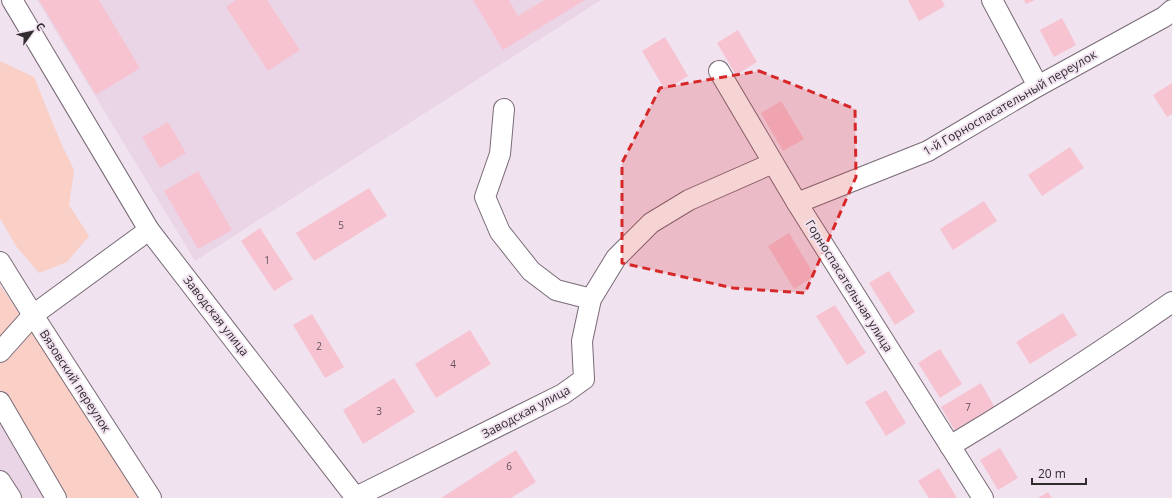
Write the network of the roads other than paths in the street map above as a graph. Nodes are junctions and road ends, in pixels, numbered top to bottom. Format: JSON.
{"nodes":[{"id":1,"x":12,"y":0,"type":"edge"},
{"id":2,"x":992,"y":0,"type":"edge"},
{"id":3,"x":1172,"y":10,"type":"edge"},
{"id":4,"x":719,"y":71,"type":"dead end"},
{"id":5,"x":1038,"y":86,"type":"junction"},
{"id":6,"x":504,"y":109,"type":"dead end"},
{"id":7,"x":773,"y":163,"type":"junction"},
{"id":8,"x":797,"y":203,"type":"junction"},
{"id":9,"x":149,"y":230,"type":"junction"},
{"id":10,"x":0,"y":262,"type":"edge"},
{"id":11,"x":591,"y":299,"type":"junction"},
{"id":12,"x":1172,"y":302,"type":"edge"},
{"id":13,"x":33,"y":315,"type":"junction"},
{"id":14,"x":0,"y":352,"type":"edge"},
{"id":15,"x":0,"y":402,"type":"edge"},
{"id":16,"x":950,"y":446,"type":"junction"},
{"id":17,"x":0,"y":480,"type":"edge"},
{"id":18,"x":11,"y":498,"type":"edge"},
{"id":19,"x":56,"y":498,"type":"edge"},
{"id":20,"x":152,"y":498,"type":"edge"},
{"id":21,"x":356,"y":498,"type":"edge"},
{"id":22,"x":983,"y":498,"type":"edge"}],
"edges":[{"from":1,"to":9,"type":"street","name":"Заводская улица"},
{"from":2,"to":5,"type":"street"},
{"from":3,"to":5,"type":"street","name":"1-й Горноспасательный переулок"},
{"from":4,"to":7,"type":"street","name":"Горноспасательная улица"},
{"from":5,"to":8,"type":"street","name":"1-й Горноспасательный переулок"},
{"from":6,"to":11,"type":"street"},
{"from":7,"to":8,"type":"street","name":"Горноспасательная улица"},
{"from":7,"to":11,"type":"street","name":"Заводская улица"},
{"from":8,"to":16,"type":"street","name":"Горноспасательная улица"},
{"from":9,"to":13,"type":"street"},
{"from":9,"to":21,"type":"street","name":"Заводская улица"},
{"from":10,"to":13,"type":"street","name":"Вязовский переулок"},
{"from":11,"to":21,"type":"street","name":"Заводская улица"},
{"from":12,"to":16,"type":"street"},
{"from":13,"to":14,"type":"street"},
{"from":13,"to":20,"type":"street","name":"Вязовский переулок"},
{"from":15,"to":19,"type":"street"},
{"from":16,"to":22,"type":"street","name":"Горноспасательная улица"},
{"from":17,"to":18,"type":"street"}]}
